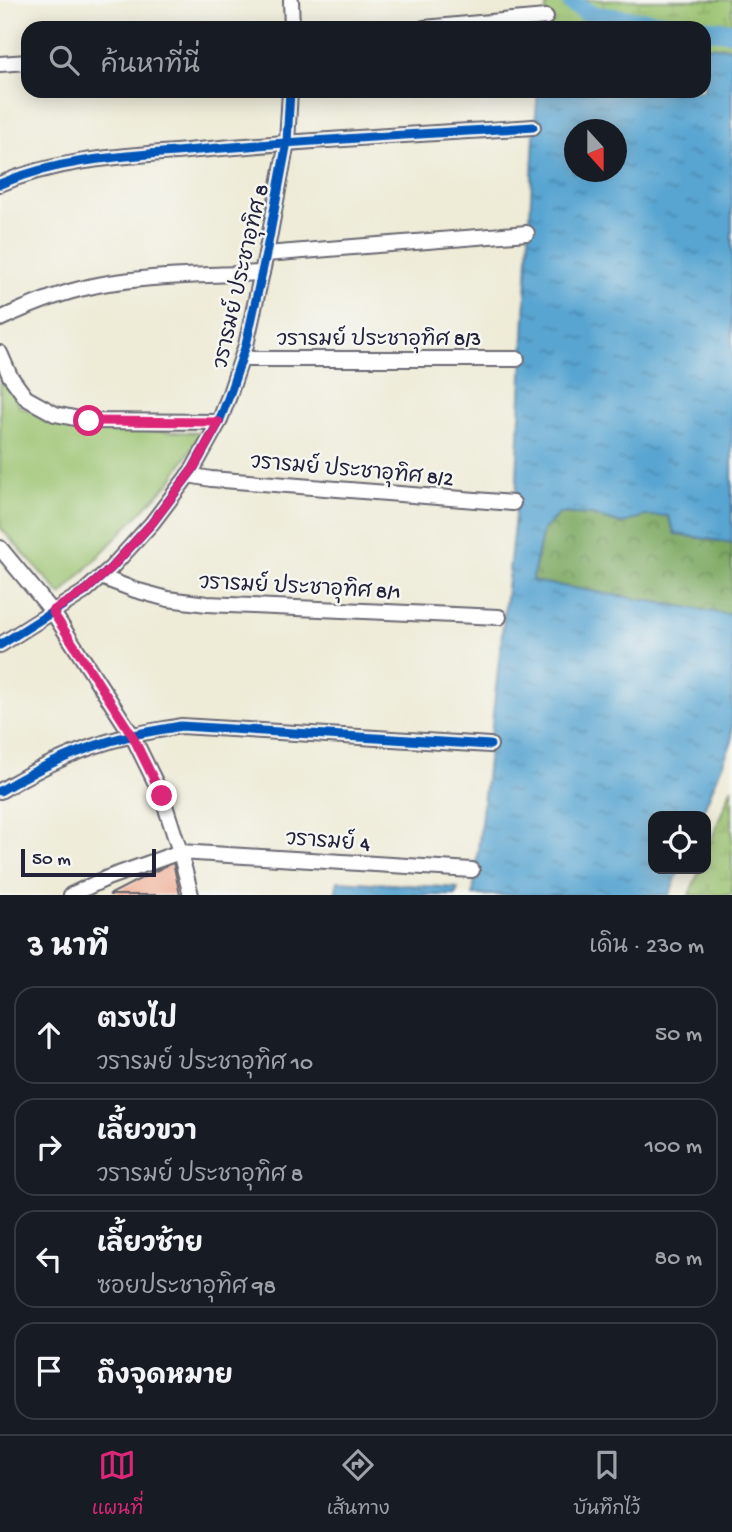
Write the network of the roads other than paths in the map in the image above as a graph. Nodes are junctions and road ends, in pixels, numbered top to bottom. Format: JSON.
{"nodes":[{"id":1,"x":291,"y":0,"type":"edge"},
{"id":2,"x":546,"y":17,"type":"dead end"},
{"id":3,"x":292,"y":21,"type":"edge"},
{"id":4,"x":502,"y":21,"type":"edge"},
{"id":5,"x":21,"y":62,"type":"edge"},
{"id":6,"x":0,"y":64,"type":"edge"},
{"id":7,"x":290,"y":98,"type":"edge"},
{"id":8,"x":533,"y":127,"type":"dead end"},
{"id":9,"x":287,"y":142,"type":"junction"},
{"id":10,"x":0,"y":184,"type":"edge"},
{"id":11,"x":527,"y":233,"type":"dead end"},
{"id":12,"x":266,"y":254,"type":"junction"},
{"id":13,"x":262,"y":273,"type":"junction"},
{"id":14,"x":0,"y":319,"type":"edge"},
{"id":15,"x":0,"y":353,"type":"edge"},
{"id":16,"x":242,"y":359,"type":"junction"},
{"id":17,"x":517,"y":359,"type":"dead end"},
{"id":18,"x":219,"y":422,"type":"junction"},
{"id":19,"x":188,"y":475,"type":"junction"},
{"id":20,"x":513,"y":503,"type":"dead end"},
{"id":21,"x":0,"y":548,"type":"edge"},
{"id":22,"x":101,"y":576,"type":"junction"},
{"id":23,"x":52,"y":611,"type":"junction"},
{"id":24,"x":499,"y":617,"type":"dead end"},
{"id":25,"x":0,"y":645,"type":"edge"},
{"id":26,"x":132,"y":735,"type":"junction"},
{"id":27,"x":490,"y":745,"type":"dead end"},
{"id":28,"x":0,"y":791,"type":"edge"},
{"id":29,"x":180,"y":852,"type":"junction"},
{"id":30,"x":472,"y":870,"type":"dead end"},
{"id":31,"x":71,"y":895,"type":"edge"},
{"id":32,"x":191,"y":895,"type":"edge"}],
"edges":[{"from":1,"to":3,"type":"street"},
{"from":2,"to":4,"type":"street"},
{"from":5,"to":6,"type":"street"},
{"from":7,"to":9,"type":"street","name":"วรารมย์ ประชาอุทิศ 8"},
{"from":8,"to":9,"type":"street"},
{"from":9,"to":10,"type":"street"},
{"from":9,"to":12,"type":"street","name":"วรารมย์ ประชาอุทิศ 8"},
{"from":11,"to":12,"type":"street"},
{"from":12,"to":13,"type":"street","name":"วรารมย์ ประชาอุทิศ 8"},
{"from":13,"to":14,"type":"street"},
{"from":13,"to":16,"type":"street","name":"วรารมย์ ประชาอุทิศ 8"},
{"from":15,"to":18,"type":"street"},
{"from":16,"to":17,"type":"street","name":"วรารมย์ ประชาอุทิศ 8/3"},
{"from":16,"to":18,"type":"street","name":"วรารมย์ ประชาอุทิศ 8"},
{"from":18,"to":19,"type":"street","name":"วรารมย์ ประชาอุทิศ 8"},
{"from":19,"to":20,"type":"street","name":"วรารมย์ ประชาอุทิศ 8/2"},
{"from":19,"to":22,"type":"street","name":"วรารมย์ ประชาอุทิศ 8"},
{"from":21,"to":23,"type":"street"},
{"from":22,"to":23,"type":"street","name":"วรารมย์ ประชาอุทิศ 8"},
{"from":22,"to":24,"type":"street","name":"วรารมย์ ประชาอุทิศ 8/1"},
{"from":23,"to":25,"type":"street","name":"วรารมย์ ประชาอุทิศ 8"},
{"from":23,"to":26,"type":"street"},
{"from":26,"to":27,"type":"street"},
{"from":26,"to":28,"type":"street"},
{"from":26,"to":29,"type":"street"},
{"from":29,"to":30,"type":"street","name":"วรารมย์ 4"},
{"from":29,"to":31,"type":"street"},
{"from":29,"to":32,"type":"street"}]}
